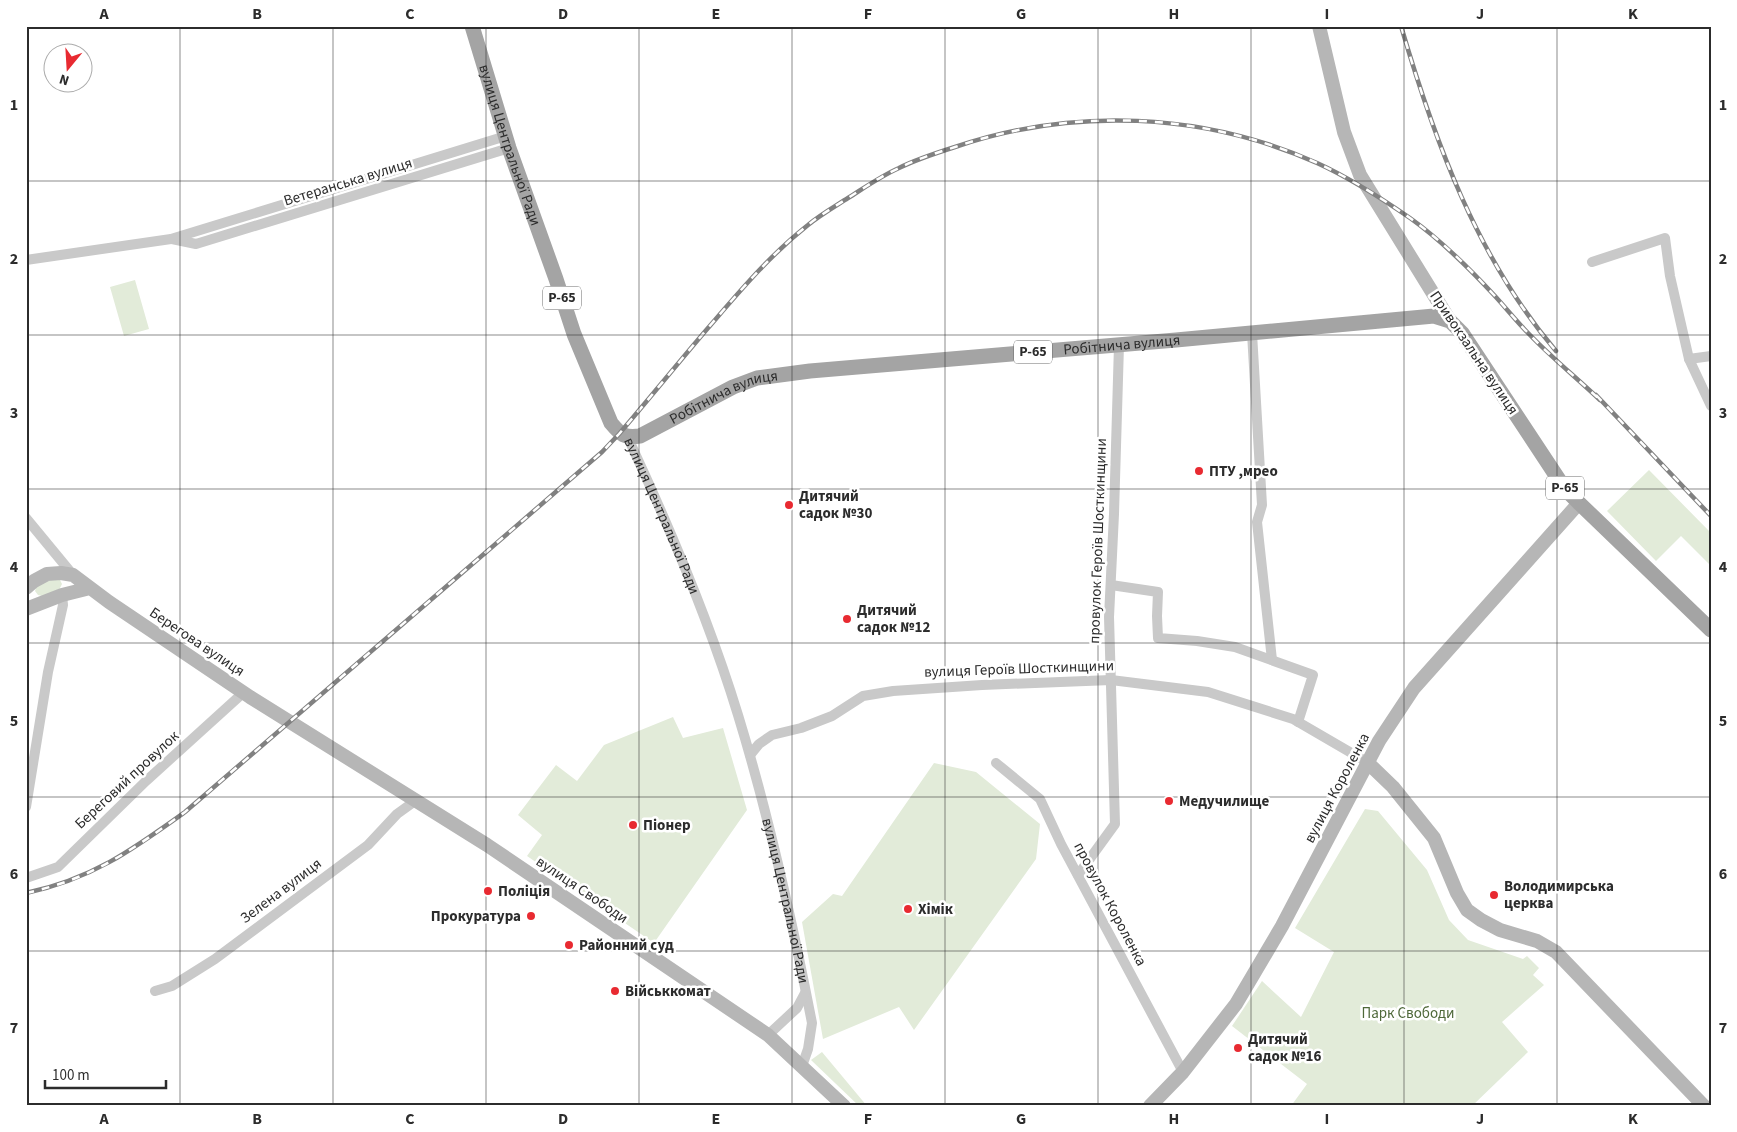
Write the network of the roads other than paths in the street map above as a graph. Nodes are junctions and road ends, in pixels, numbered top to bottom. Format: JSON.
{"nodes":[{"id":1,"x":472,"y":26,"type":"edge"},
{"id":2,"x":1319,"y":26,"type":"edge"},
{"id":3,"x":507,"y":142,"type":"junction"},
{"id":4,"x":171,"y":239,"type":"junction"},
{"id":5,"x":26,"y":260,"type":"edge"},
{"id":6,"x":1592,"y":262,"type":"dead end"},
{"id":7,"x":1450,"y":321,"type":"junction"},
{"id":8,"x":1252,"y":333,"type":"junction"},
{"id":9,"x":1119,"y":345,"type":"junction"},
{"id":10,"x":1711,"y":356,"type":"edge"},
{"id":11,"x":1689,"y":359,"type":"junction"},
{"id":12,"x":1711,"y":406,"type":"edge"},
{"id":13,"x":628,"y":438,"type":"junction"},
{"id":14,"x":1578,"y":503,"type":"junction"},
{"id":15,"x":26,"y":518,"type":"edge"},
{"id":16,"x":73,"y":575,"type":"junction"},
{"id":17,"x":30,"y":585,"type":"edge"},
{"id":18,"x":1111,"y":585,"type":"junction"},
{"id":19,"x":90,"y":588,"type":"junction"},
{"id":20,"x":62,"y":595,"type":"junction"},
{"id":21,"x":45,"y":601,"type":"junction"},
{"id":22,"x":26,"y":609,"type":"edge"},
{"id":23,"x":1711,"y":630,"type":"edge"},
{"id":24,"x":1271,"y":657,"type":"junction"},
{"id":25,"x":1111,"y":680,"type":"junction"},
{"id":26,"x":243,"y":693,"type":"junction"},
{"id":27,"x":288,"y":720,"type":"joint"},
{"id":28,"x":1298,"y":722,"type":"junction"},
{"id":29,"x":750,"y":755,"type":"junction"},
{"id":30,"x":1368,"y":762,"type":"junction"},
{"id":31,"x":996,"y":763,"type":"dead end"},
{"id":32,"x":415,"y":801,"type":"junction"},
{"id":33,"x":26,"y":807,"type":"edge"},
{"id":34,"x":1078,"y":876,"type":"junction"},
{"id":35,"x":26,"y":878,"type":"edge"},
{"id":36,"x":156,"y":991,"type":"dead end"},
{"id":37,"x":805,"y":993,"type":"junction"},
{"id":38,"x":768,"y":1035,"type":"junction"},
{"id":39,"x":802,"y":1066,"type":"junction"},
{"id":40,"x":1183,"y":1072,"type":"junction"},
{"id":41,"x":844,"y":1106,"type":"edge"},
{"id":42,"x":1150,"y":1106,"type":"edge"},
{"id":43,"x":1704,"y":1106,"type":"edge"}],
"edges":[{"from":1,"to":3,"type":"main road","name":"вулиця Центральної Ради","number":"Р-65"},
{"from":2,"to":7,"type":"main road","name":"Привокзальна вулиця"},
{"from":3,"to":4,"type":"street","name":"Ветеранська вулиця"},
{"from":3,"to":4,"type":"street","name":"Ветеранська вулиця"},
{"from":3,"to":13,"type":"main road","name":"вулиця Центральної Ради","number":"Р-65"},
{"from":4,"to":5,"type":"street"},
{"from":6,"to":11,"type":"street"},
{"from":7,"to":8,"type":"main road","name":"Робітнича вулиця","number":"Р-65"},
{"from":7,"to":14,"type":"main road","name":"Привокзальна вулиця","number":"Р-65"},
{"from":8,"to":9,"type":"main road","name":"Робітнича вулиця","number":"Р-65"},
{"from":8,"to":24,"type":"street"},
{"from":9,"to":13,"type":"main road","name":"Робітнича вулиця","number":"Р-65"},
{"from":9,"to":18,"type":"street","name":"провулок Героїв Шосткинщини"},
{"from":10,"to":11,"type":"street"},
{"from":11,"to":12,"type":"street"},
{"from":13,"to":29,"type":"street","name":"вулиця Центральної Ради"},
{"from":14,"to":23,"type":"main road","name":"Привокзальна вулиця","number":"Р-65"},
{"from":14,"to":30,"type":"main road","name":"вулиця Короленка"},
{"from":15,"to":16,"type":"street","name":"Берегова вулиця"},
{"from":16,"to":17,"type":"main road"},
{"from":16,"to":19,"type":"main road","name":"Берегова вулиця"},
{"from":16,"to":20,"type":"main road"},
{"from":17,"to":21,"type":"main road"},
{"from":18,"to":24,"type":"street"},
{"from":18,"to":25,"type":"street","name":"провулок Героїв Шосткинщини"},
{"from":19,"to":20,"type":"main road"},
{"from":19,"to":26,"type":"main road","name":"Берегова вулиця"},
{"from":20,"to":21,"type":"main road"},
{"from":20,"to":33,"type":"street"},
{"from":21,"to":22,"type":"main road"},
{"from":24,"to":28,"type":"street"},
{"from":25,"to":28,"type":"street","name":"вулиця Героїв Шосткинщини"},
{"from":25,"to":29,"type":"street","name":"вулиця Героїв Шосткинщини"},
{"from":25,"to":34,"type":"street","name":"провулок Героїв Шосткинщини"},
{"from":26,"to":27,"type":"main road","name":"Берегова вулиця"},
{"from":26,"to":35,"type":"street","name":"Береговий провулок"},
{"from":27,"to":32,"type":"main road","name":"вулиця Свободи"},
{"from":28,"to":30,"type":"street","name":"вулиця Героїв Шосткинщини"},
{"from":29,"to":37,"type":"street","name":"вулиця Центральної Ради"},
{"from":30,"to":40,"type":"main road","name":"вулиця Короленка"},
{"from":30,"to":43,"type":"main road","name":"вулиця Героїв Шосткинщини"},
{"from":31,"to":34,"type":"street","name":"провулок Короленка"},
{"from":32,"to":36,"type":"street","name":"Зелена вулиця"},
{"from":32,"to":38,"type":"main road","name":"вулиця Свободи"},
{"from":34,"to":40,"type":"street","name":"провулок Короленка"},
{"from":37,"to":38,"type":"street","name":"вулиця Центральної Ради"},
{"from":37,"to":39,"type":"street","name":"вулиця Центральної Ради"},
{"from":38,"to":39,"type":"main road","name":"вулиця Свободи"},
{"from":39,"to":41,"type":"main road","name":"вулиця Свободи"},
{"from":40,"to":42,"type":"main road","name":"вулиця Короленка"}]}
